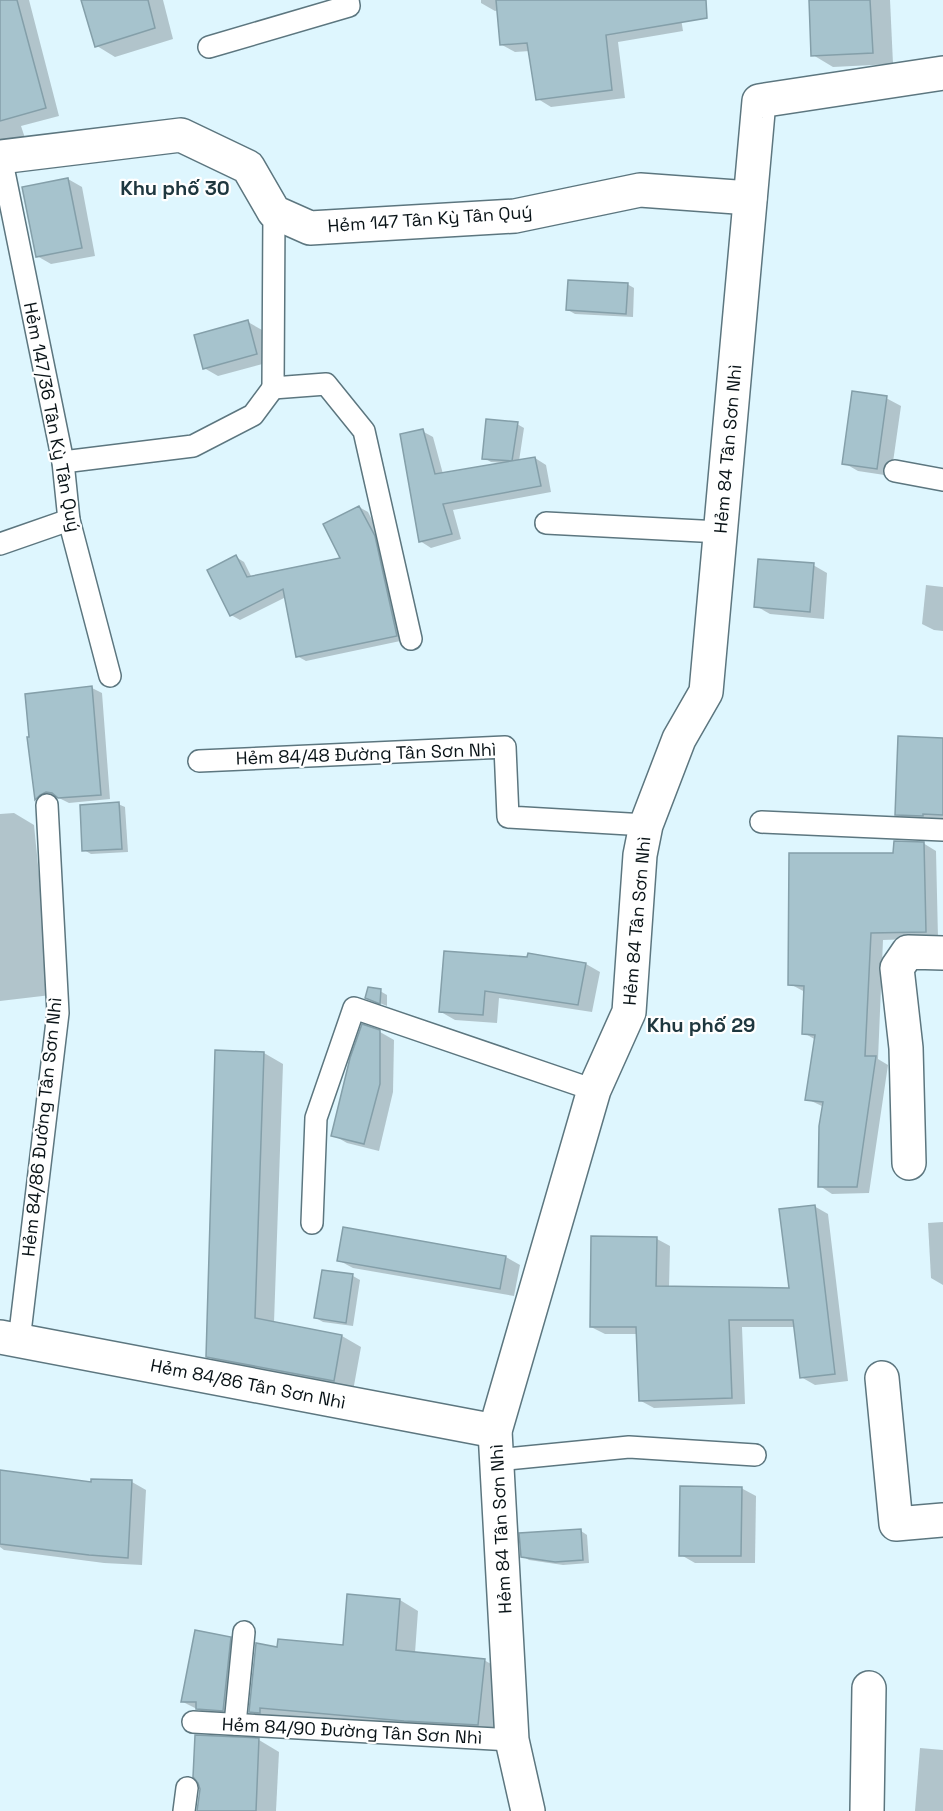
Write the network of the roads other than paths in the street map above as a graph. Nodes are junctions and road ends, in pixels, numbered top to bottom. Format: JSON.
{"nodes":[{"id":1,"x":348,"y":0,"type":"edge"},
{"id":2,"x":209,"y":47,"type":"dead end"},
{"id":3,"x":943,"y":73,"type":"edge"},
{"id":4,"x":0,"y":157,"type":"edge"},
{"id":5,"x":750,"y":198,"type":"junction"},
{"id":6,"x":274,"y":212,"type":"junction"},
{"id":7,"x":273,"y":388,"type":"junction"},
{"id":8,"x":63,"y":462,"type":"junction"},
{"id":9,"x":895,"y":471,"type":"dead end"},
{"id":10,"x":943,"y":480,"type":"edge"},
{"id":11,"x":69,"y":520,"type":"junction"},
{"id":12,"x":546,"y":524,"type":"dead end"},
{"id":13,"x":720,"y":532,"type":"junction"},
{"id":14,"x":0,"y":544,"type":"edge"},
{"id":15,"x":411,"y":639,"type":"dead end"},
{"id":16,"x":110,"y":676,"type":"dead end"},
{"id":17,"x":199,"y":761,"type":"dead end"},
{"id":18,"x":46,"y":805,"type":"dead end"},
{"id":19,"x":761,"y":822,"type":"dead end"},
{"id":20,"x":646,"y":825,"type":"junction"},
{"id":21,"x":943,"y":830,"type":"edge"},
{"id":22,"x":943,"y":953,"type":"edge"},
{"id":23,"x":594,"y":1090,"type":"junction"},
{"id":24,"x":909,"y":1163,"type":"dead end"},
{"id":25,"x":312,"y":1223,"type":"dead end"},
{"id":26,"x":9,"y":1339,"type":"edge"},
{"id":27,"x":882,"y":1378,"type":"dead end"},
{"id":28,"x":496,"y":1445,"type":"junction"},
{"id":29,"x":755,"y":1455,"type":"dead end"},
{"id":30,"x":943,"y":1520,"type":"edge"},
{"id":31,"x":244,"y":1632,"type":"dead end"},
{"id":32,"x":869,"y":1688,"type":"dead end"},
{"id":33,"x":193,"y":1722,"type":"dead end"},
{"id":34,"x":235,"y":1724,"type":"junction"},
{"id":35,"x":512,"y":1740,"type":"junction"},
{"id":36,"x":187,"y":1788,"type":"dead end"},
{"id":37,"x":184,"y":1811,"type":"edge"},
{"id":38,"x":528,"y":1811,"type":"edge"},
{"id":39,"x":867,"y":1811,"type":"edge"}],
"edges":[{"from":1,"to":2,"type":"lane"},
{"from":3,"to":5,"type":"street","name":"Hẻm 84 Tân Sơn Nhì"},
{"from":4,"to":6,"type":"street"},
{"from":4,"to":8,"type":"lane","name":"Hẻm 147/36 Tân Kỳ Tân Quý"},
{"from":5,"to":6,"type":"street","name":"Hẻm 147 Tân Kỳ Tân Quý"},
{"from":5,"to":13,"type":"street","name":"Hẻm 84 Tân Sơn Nhì"},
{"from":6,"to":7,"type":"lane"},
{"from":7,"to":8,"type":"lane"},
{"from":7,"to":15,"type":"lane"},
{"from":8,"to":11,"type":"lane","name":"Hẻm 147/36 Tân Kỳ Tân Quý"},
{"from":9,"to":10,"type":"lane"},
{"from":11,"to":14,"type":"lane"},
{"from":11,"to":16,"type":"lane","name":"Hẻm 147/36 Tân Kỳ Tân Quý"},
{"from":12,"to":13,"type":"lane"},
{"from":13,"to":20,"type":"street","name":"Hẻm 84 Tân Sơn Nhì"},
{"from":17,"to":20,"type":"lane","name":"Hẻm 84/48 Đường Tân Sơn Nhì"},
{"from":18,"to":26,"type":"lane","name":"Hẻm 84/86 Đường Tân Sơn Nhì"},
{"from":19,"to":21,"type":"lane"},
{"from":20,"to":23,"type":"street","name":"Hẻm 84 Tân Sơn Nhì"},
{"from":22,"to":24,"type":"street"},
{"from":23,"to":25,"type":"lane"},
{"from":23,"to":28,"type":"street","name":"Hẻm 84 Tân Sơn Nhì"},
{"from":26,"to":28,"type":"street","name":"Hẻm 84/86 Tân Sơn Nhì"},
{"from":27,"to":30,"type":"street"},
{"from":28,"to":29,"type":"lane"},
{"from":28,"to":35,"type":"street","name":"Hẻm 84 Tân Sơn Nhì"},
{"from":31,"to":34,"type":"lane"},
{"from":32,"to":39,"type":"street"},
{"from":33,"to":34,"type":"lane","name":"Hẻm 84/90 Đường Tân Sơn Nhì"},
{"from":34,"to":35,"type":"lane","name":"Hẻm 84/90 Đường Tân Sơn Nhì"},
{"from":35,"to":38,"type":"street","name":"Hẻm 84 Tân Sơn Nhì"},
{"from":36,"to":37,"type":"lane"}]}
